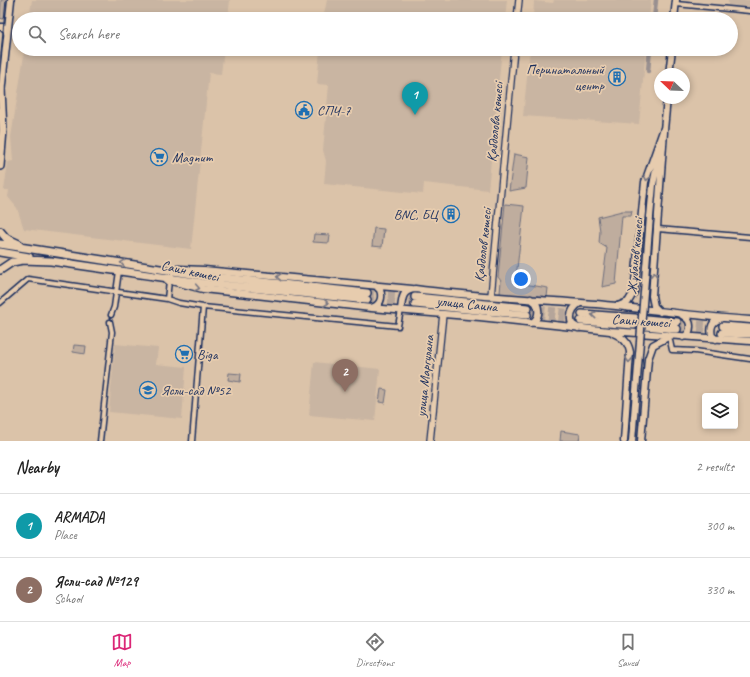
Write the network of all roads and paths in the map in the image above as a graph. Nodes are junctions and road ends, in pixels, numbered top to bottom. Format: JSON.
{"nodes":[{"id":1,"x":11,"y":0,"type":"edge"},
{"id":2,"x":519,"y":0,"type":"edge"},
{"id":3,"x":676,"y":2,"type":"edge"},
{"id":4,"x":750,"y":11,"type":"edge"},
{"id":5,"x":518,"y":12,"type":"edge"},
{"id":6,"x":675,"y":12,"type":"edge"},
{"id":7,"x":0,"y":27,"type":"edge"},
{"id":8,"x":7,"y":34,"type":"junction"},
{"id":9,"x":513,"y":56,"type":"edge"},
{"id":10,"x":671,"y":56,"type":"edge"},
{"id":11,"x":670,"y":68,"type":"edge"},
{"id":12,"x":1,"y":88,"type":"junction"},
{"id":13,"x":0,"y":100,"type":"edge"},
{"id":14,"x":666,"y":104,"type":"edge"},
{"id":15,"x":664,"y":128,"type":"junction"},
{"id":16,"x":0,"y":166,"type":"edge"},
{"id":17,"x":500,"y":197,"type":"joint"},
{"id":18,"x":658,"y":229,"type":"junction"},
{"id":19,"x":0,"y":231,"type":"edge"},
{"id":20,"x":750,"y":236,"type":"edge"},
{"id":21,"x":0,"y":244,"type":"edge"},
{"id":22,"x":40,"y":250,"type":"junction"},
{"id":23,"x":0,"y":252,"type":"edge"},
{"id":24,"x":51,"y":260,"type":"junction"},
{"id":25,"x":162,"y":269,"type":"junction"},
{"id":26,"x":0,"y":270,"type":"edge"},
{"id":27,"x":119,"y":271,"type":"junction"},
{"id":28,"x":146,"y":275,"type":"junction"},
{"id":29,"x":169,"y":281,"type":"junction"},
{"id":30,"x":375,"y":285,"type":"junction"},
{"id":31,"x":415,"y":289,"type":"junction"},
{"id":32,"x":116,"y":291,"type":"junction"},
{"id":33,"x":490,"y":296,"type":"junction"},
{"id":34,"x":530,"y":298,"type":"junction"},
{"id":35,"x":167,"y":299,"type":"junction"},
{"id":36,"x":415,"y":301,"type":"tunnel mouth"},
{"id":37,"x":0,"y":303,"type":"edge"},
{"id":38,"x":580,"y":303,"type":"junction"},
{"id":39,"x":203,"y":307,"type":"junction"},
{"id":40,"x":616,"y":307,"type":"junction"},
{"id":41,"x":372,"y":308,"type":"junction"},
{"id":42,"x":401,"y":310,"type":"junction"},
{"id":43,"x":528,"y":311,"type":"tunnel mouth"},
{"id":44,"x":660,"y":312,"type":"junction"},
{"id":45,"x":443,"y":314,"type":"junction"},
{"id":46,"x":682,"y":314,"type":"junction"},
{"id":47,"x":111,"y":315,"type":"dead end"},
{"id":48,"x":581,"y":317,"type":"tunnel mouth"},
{"id":49,"x":722,"y":318,"type":"junction"},
{"id":50,"x":750,"y":320,"type":"edge"},
{"id":51,"x":110,"y":322,"type":"dead end"},
{"id":52,"x":634,"y":322,"type":"dead end"},
{"id":53,"x":530,"y":323,"type":"junction"},
{"id":54,"x":645,"y":323,"type":"dead end"},
{"id":55,"x":677,"y":325,"type":"tunnel mouth"},
{"id":56,"x":578,"y":328,"type":"junction"},
{"id":57,"x":750,"y":328,"type":"edge"},
{"id":58,"x":610,"y":331,"type":"junction"},
{"id":59,"x":750,"y":334,"type":"edge"},
{"id":60,"x":669,"y":336,"type":"junction"},
{"id":61,"x":683,"y":337,"type":"junction"},
{"id":62,"x":716,"y":339,"type":"junction"},
{"id":63,"x":750,"y":341,"type":"edge"},
{"id":64,"x":750,"y":359,"type":"edge"},
{"id":65,"x":100,"y":441,"type":"edge"},
{"id":66,"x":192,"y":441,"type":"edge"},
{"id":67,"x":430,"y":441,"type":"edge"},
{"id":68,"x":624,"y":441,"type":"edge"},
{"id":69,"x":632,"y":441,"type":"edge"},
{"id":70,"x":641,"y":441,"type":"edge"}],
"edges":[{"from":1,"to":8,"type":"main road"},
{"from":2,"to":5,"type":"street"},
{"from":3,"to":4,"type":"street"},
{"from":3,"to":6,"type":"main road"},
{"from":7,"to":8,"type":"main road"},
{"from":8,"to":12,"type":"main road"},
{"from":9,"to":17,"type":"street","name":"Қабдолова көшесі"},
{"from":10,"to":11,"type":"main road"},
{"from":12,"to":13,"type":"main road"},
{"from":12,"to":16,"type":"main road"},
{"from":14,"to":15,"type":"main road","name":"Жұбанов көшесі"},
{"from":15,"to":18,"type":"main road"},
{"from":15,"to":40,"type":"main road","one_way":true},
{"from":15,"to":69,"type":"main road","name":"Жұбанов көшесі","bridge":true},
{"from":17,"to":33,"type":"street","name":"Қабдолов көшесі"},
{"from":18,"to":20,"type":"street"},
{"from":44,"to":18,"type":"main road","one_way":true},
{"from":19,"to":22,"type":"main road"},
{"from":21,"to":22,"type":"main road","name":"Саин көшесі"},
{"from":25,"to":22,"type":"main road","name":"Саин көшесі","one_way":true},
{"from":23,"to":24,"type":"main road"},
{"from":24,"to":26,"type":"main road"},
{"from":24,"to":27,"type":"main road"},
{"from":25,"to":28,"type":"main road","name":"Саин көшесі"},
{"from":30,"to":25,"type":"main road","name":"Саин көшесі","one_way":true},
{"from":27,"to":28,"type":"main road"},
{"from":27,"to":32,"type":"street"},
{"from":28,"to":29,"type":"main road","name":"Саин көшесі"},
{"from":29,"to":35,"type":"street"},
{"from":29,"to":41,"type":"main road","name":"Саин көшесі","one_way":true},
{"from":30,"to":31,"type":"main road","name":"Саин көшесі"},
{"from":30,"to":41,"type":"main road"},
{"from":31,"to":33,"type":"main road","name":"Саин көшесі"},
{"from":31,"to":42,"type":"main road"},
{"from":32,"to":35,"type":"street"},
{"from":32,"to":37,"type":"street"},
{"from":32,"to":47,"type":"street"},
{"from":33,"to":34,"type":"main road","name":"Саин көшесі"},
{"from":34,"to":38,"type":"main road","name":"Саин көшесі"},
{"from":34,"to":53,"type":"main road"},
{"from":35,"to":39,"type":"street"},
{"from":36,"to":43,"type":"main road"},
{"from":38,"to":40,"type":"main road","name":"Саин көшесі"},
{"from":38,"to":56,"type":"main road"},
{"from":39,"to":42,"type":"street"},
{"from":39,"to":66,"type":"street"},
{"from":40,"to":44,"type":"main road","name":"Саин көшесі"},
{"from":41,"to":42,"type":"main road","name":"Саин көшесі"},
{"from":42,"to":45,"type":"main road","name":"улица Саина"},
{"from":44,"to":46,"type":"main road","name":"Саин көшесі"},
{"from":45,"to":53,"type":"main road","name":"улица Саина"},
{"from":45,"to":67,"type":"street","name":"улица Маргулана"},
{"from":46,"to":49,"type":"main road","name":"Саин көшесі"},
{"from":46,"to":61,"type":"main road"},
{"from":48,"to":52,"type":"main road","name":"Саин көшесі"},
{"from":49,"to":50,"type":"main road","name":"Саин көшесі"},
{"from":49,"to":62,"type":"main road"},
{"from":51,"to":65,"type":"street"},
{"from":53,"to":56,"type":"main road","name":"Саин көшесі"},
{"from":54,"to":55,"type":"main road","name":"Саин көшесі"},
{"from":56,"to":58,"type":"main road","name":"Саин көшесі"},
{"from":57,"to":59,"type":"main road"},
{"from":58,"to":60,"type":"main road","name":"Саин көшесі"},
{"from":58,"to":68,"type":"main road","one_way":true},
{"from":60,"to":61,"type":"main road","name":"Саин көшесі"},
{"from":60,"to":64,"type":"street"},
{"from":60,"to":70,"type":"main road"},
{"from":61,"to":62,"type":"main road","name":"Саин көшесі"},
{"from":62,"to":63,"type":"main road","name":"Саин көшесі"}]}
